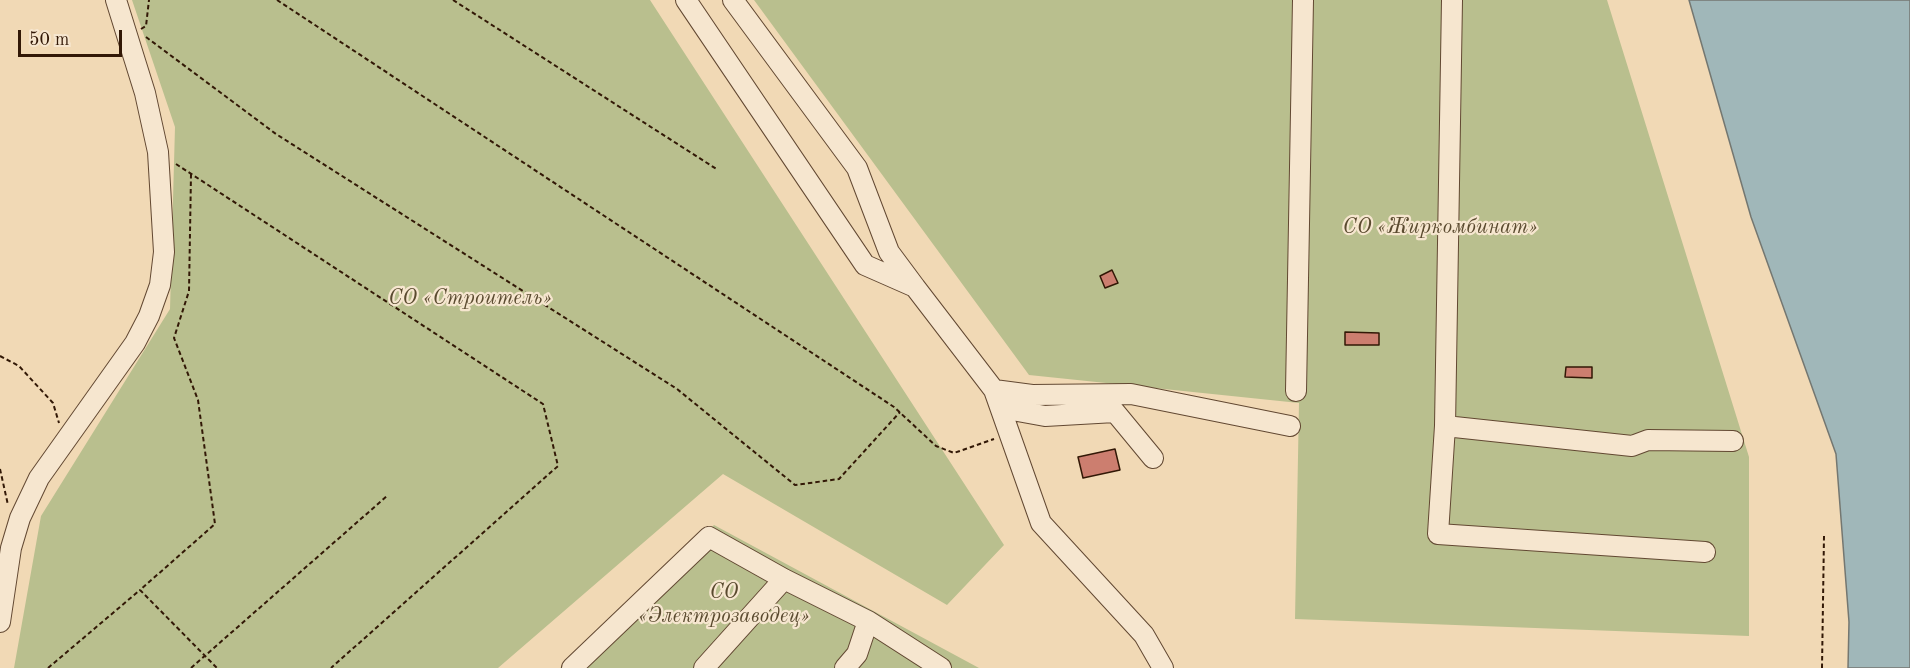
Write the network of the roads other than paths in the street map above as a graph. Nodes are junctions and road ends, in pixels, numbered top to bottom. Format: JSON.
{"nodes":[{"id":1,"x":116,"y":0,"type":"edge"},
{"id":2,"x":686,"y":0,"type":"edge"},
{"id":3,"x":733,"y":0,"type":"edge"},
{"id":4,"x":1303,"y":0,"type":"edge"},
{"id":5,"x":1452,"y":0,"type":"edge"},
{"id":6,"x":915,"y":287,"type":"junction"},
{"id":7,"x":1296,"y":391,"type":"dead end"},
{"id":8,"x":998,"y":399,"type":"junction"},
{"id":9,"x":1290,"y":426,"type":"dead end"},
{"id":10,"x":1445,"y":426,"type":"junction"},
{"id":11,"x":1733,"y":441,"type":"dead end"},
{"id":12,"x":1153,"y":458,"type":"dead end"},
{"id":13,"x":1706,"y":552,"type":"dead end"},
{"id":14,"x":784,"y":579,"type":"junction"},
{"id":15,"x":868,"y":621,"type":"junction"},
{"id":16,"x":0,"y":622,"type":"edge"},
{"id":17,"x":572,"y":668,"type":"edge"},
{"id":18,"x":705,"y":668,"type":"edge"},
{"id":19,"x":845,"y":668,"type":"edge"},
{"id":20,"x":941,"y":668,"type":"edge"},
{"id":21,"x":1163,"y":668,"type":"edge"}],
"edges":[{"from":1,"to":16,"type":"lane"},
{"from":2,"to":6,"type":"lane"},
{"from":3,"to":6,"type":"lane"},
{"from":4,"to":7,"type":"lane"},
{"from":5,"to":10,"type":"lane"},
{"from":6,"to":8,"type":"lane"},
{"from":8,"to":9,"type":"lane"},
{"from":8,"to":12,"type":"lane"},
{"from":8,"to":21,"type":"lane"},
{"from":10,"to":11,"type":"lane"},
{"from":10,"to":13,"type":"lane"},
{"from":14,"to":15,"type":"lane"},
{"from":14,"to":17,"type":"lane"},
{"from":14,"to":18,"type":"lane"},
{"from":15,"to":19,"type":"lane"},
{"from":15,"to":20,"type":"lane"}]}
